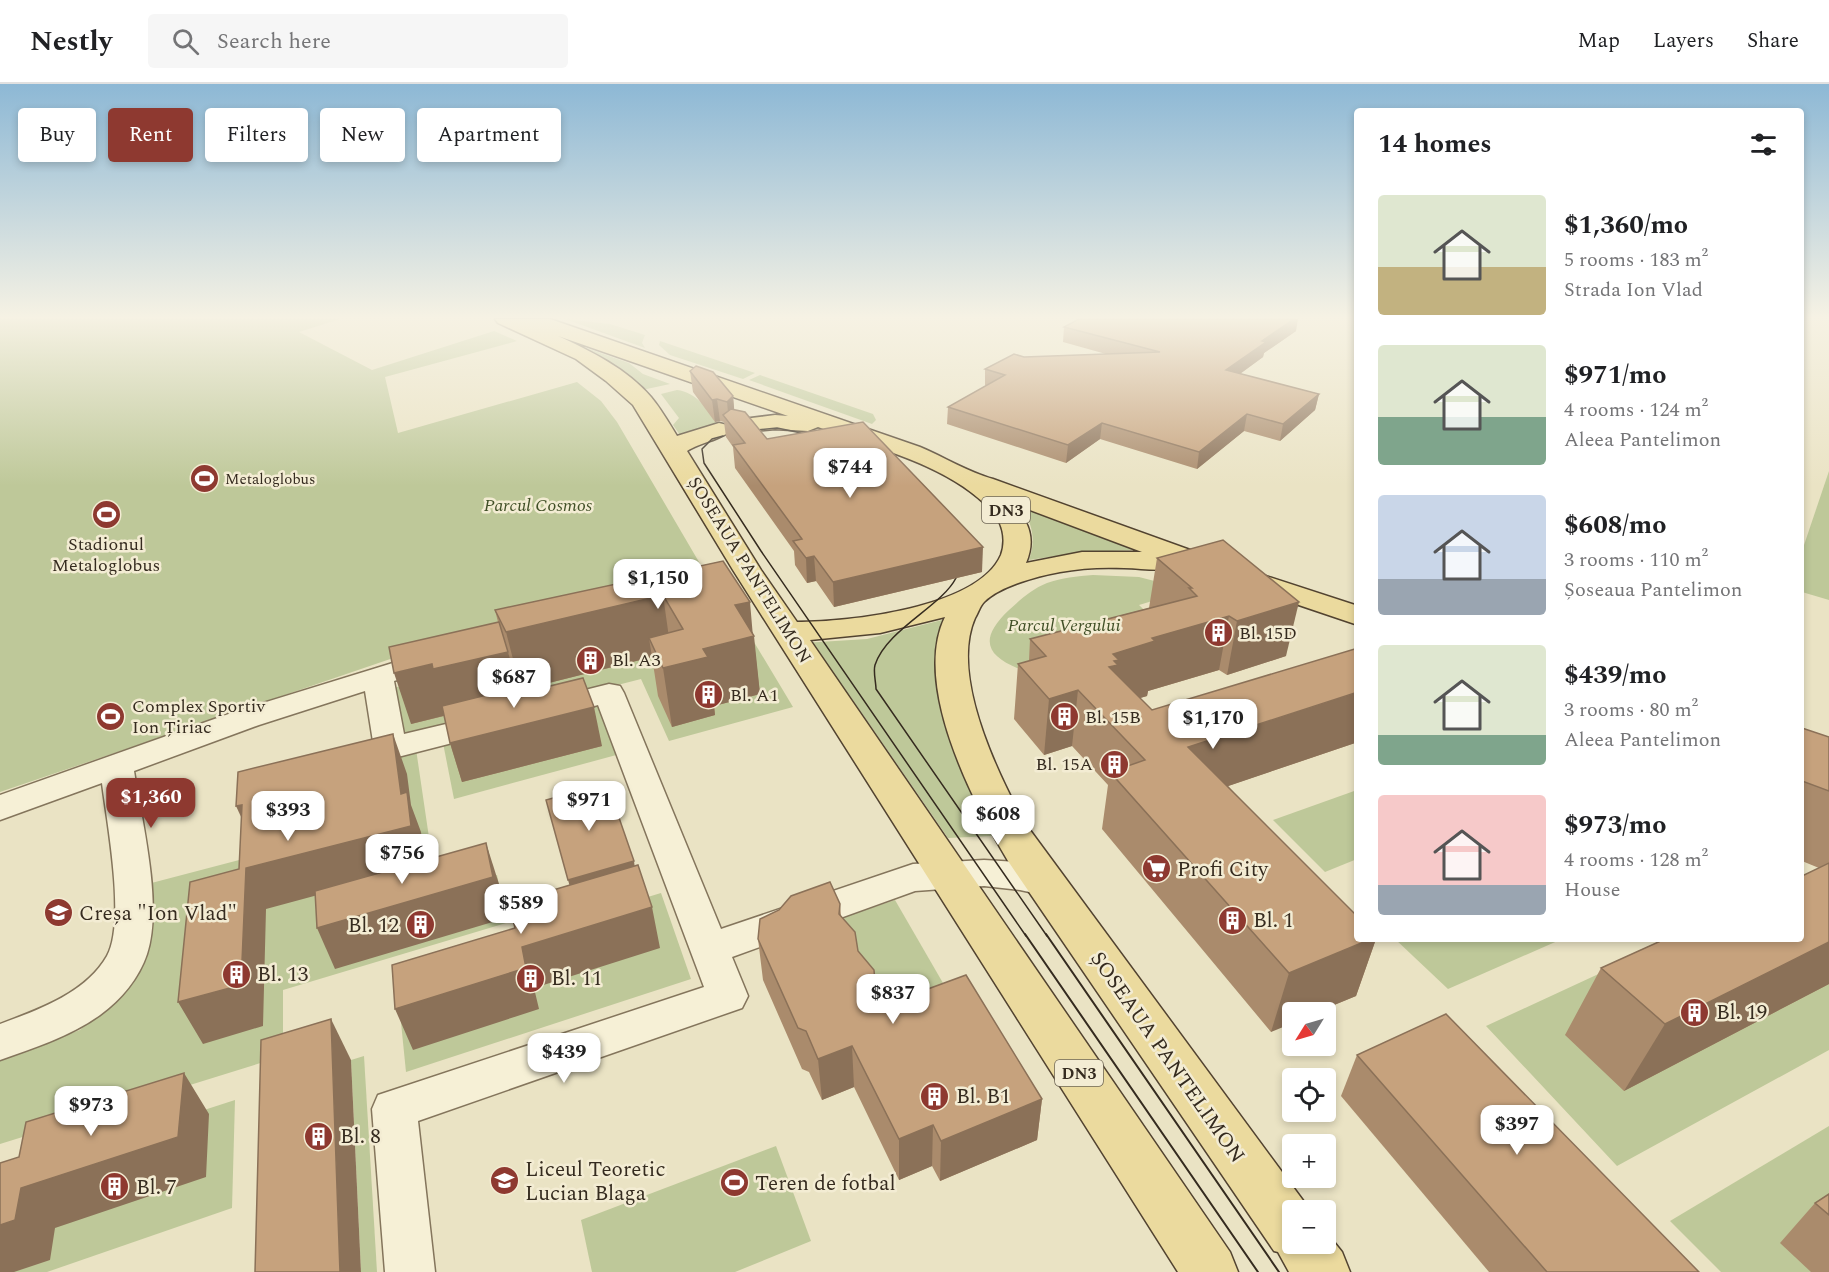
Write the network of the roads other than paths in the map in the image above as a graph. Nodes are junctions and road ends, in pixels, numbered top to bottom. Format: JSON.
{"nodes":[{"id":1,"x":612,"y":374,"type":"edge"},
{"id":2,"x":693,"y":374,"type":"edge"},
{"id":3,"x":743,"y":425,"type":"edge"},
{"id":4,"x":849,"y":429,"type":"junction"},
{"id":5,"x":719,"y":430,"type":"dead end"},
{"id":6,"x":674,"y":449,"type":"junction"},
{"id":7,"x":944,"y":467,"type":"junction"},
{"id":8,"x":1219,"y":570,"type":"junction"},
{"id":9,"x":1002,"y":580,"type":"junction"},
{"id":10,"x":970,"y":599,"type":"junction"},
{"id":11,"x":1354,"y":615,"type":"edge"},
{"id":12,"x":788,"y":631,"type":"junction"},
{"id":13,"x":426,"y":663,"type":"edge"},
{"id":14,"x":378,"y":676,"type":"junction"},
{"id":15,"x":116,"y":765,"type":"junction"},
{"id":16,"x":0,"y":808,"type":"edge"},
{"id":17,"x":948,"y":874,"type":"junction"},
{"id":18,"x":1043,"y":881,"type":"junction"},
{"id":19,"x":709,"y":949,"type":"junction"},
{"id":20,"x":0,"y":1041,"type":"edge"},
{"id":21,"x":1282,"y":1217,"type":"edge"},
{"id":22,"x":1309,"y":1254,"type":"edge"},
{"id":23,"x":410,"y":1272,"type":"edge"},
{"id":24,"x":1210,"y":1272,"type":"edge"},
{"id":25,"x":1322,"y":1272,"type":"edge"}],
"edges":[{"from":1,"to":6,"type":"main road","name":"ȘOSEAUA PANTELIMON","number":"DN3"},
{"from":2,"to":4,"type":"main road","number":"DN3"},
{"from":3,"to":4,"type":"main road"},
{"from":4,"to":7,"type":"main road","number":"DN3"},
{"from":5,"to":6,"type":"main road"},
{"from":6,"to":12,"type":"main road","name":"ȘOSEAUA PANTELIMON","number":"DN3"},
{"from":7,"to":8,"type":"main road"},
{"from":7,"to":9,"type":"main road","number":"DN3"},
{"from":8,"to":9,"type":"main road"},
{"from":8,"to":11,"type":"main road"},
{"from":9,"to":10,"type":"main road"},
{"from":10,"to":12,"type":"main road"},
{"from":10,"to":18,"type":"main road","name":"ȘOSEAUA PANTELIMON"},
{"from":12,"to":17,"type":"main road","name":"ȘOSEAUA PANTELIMON","number":"DN3"},
{"from":13,"to":14,"type":"street"},
{"from":14,"to":15,"type":"street"},
{"from":14,"to":19,"type":"street"},
{"from":15,"to":16,"type":"street"},
{"from":15,"to":20,"type":"street"},
{"from":17,"to":18,"type":"street"},
{"from":17,"to":19,"type":"street"},
{"from":17,"to":24,"type":"main road","name":"ȘOSEAUA PANTELIMON","number":"DN3"},
{"from":18,"to":21,"type":"main road","name":"ȘOSEAUA PANTELIMON"},
{"from":19,"to":23,"type":"street"},
{"from":22,"to":25,"type":"main road"}]}
